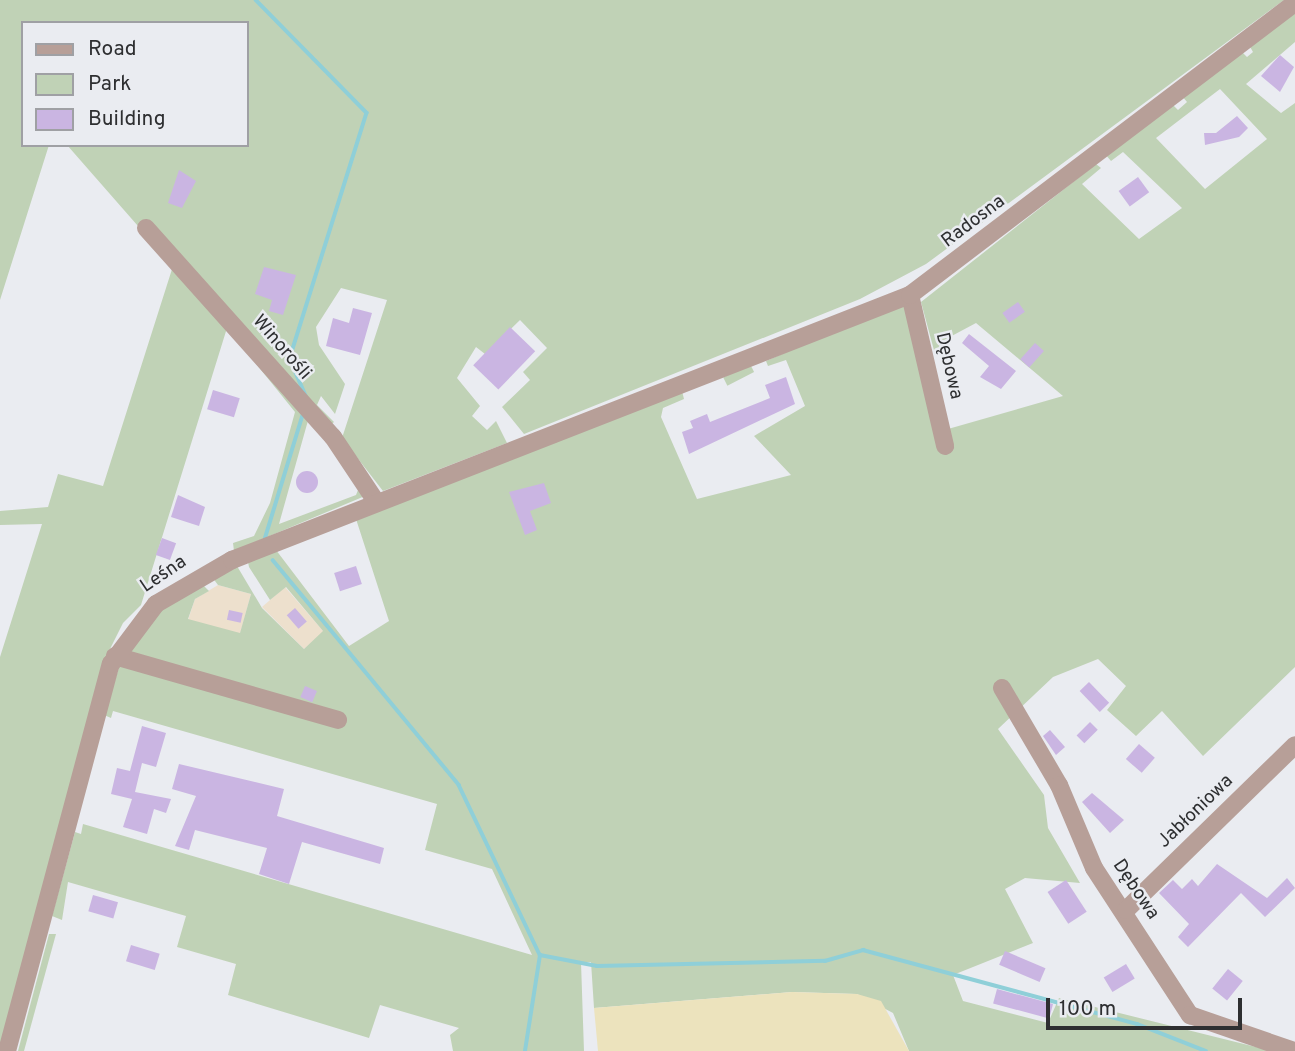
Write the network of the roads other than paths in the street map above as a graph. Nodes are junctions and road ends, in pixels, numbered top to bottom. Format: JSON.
{"nodes":[{"id":1,"x":1295,"y":3,"type":"edge"},
{"id":2,"x":146,"y":228,"type":"dead end"},
{"id":3,"x":909,"y":295,"type":"junction"},
{"id":4,"x":637,"y":402,"type":"joint"},
{"id":5,"x":945,"y":446,"type":"dead end"},
{"id":6,"x":377,"y":503,"type":"junction"},
{"id":7,"x":115,"y":656,"type":"junction"},
{"id":8,"x":1002,"y":688,"type":"dead end"},
{"id":9,"x":338,"y":720,"type":"dead end"},
{"id":10,"x":1295,"y":745,"type":"edge"},
{"id":11,"x":1126,"y":910,"type":"junction"},
{"id":12,"x":7,"y":1051,"type":"edge"},
{"id":13,"x":1294,"y":1051,"type":"edge"}],
"edges":[{"from":1,"to":3,"type":"street","name":"Radosna"},
{"from":2,"to":6,"type":"street","name":"Winorośli"},
{"from":3,"to":4,"type":"street","name":"Radosna"},
{"from":3,"to":5,"type":"street","name":"Dębowa"},
{"from":4,"to":6,"type":"street","name":"Leśna"},
{"from":6,"to":7,"type":"street","name":"Leśna"},
{"from":7,"to":9,"type":"street"},
{"from":7,"to":12,"type":"street","name":"Leśna"},
{"from":8,"to":11,"type":"street","name":"Dębowa"},
{"from":10,"to":11,"type":"street","name":"Jabłoniowa"},
{"from":11,"to":13,"type":"street","name":"Dębowa"}]}
